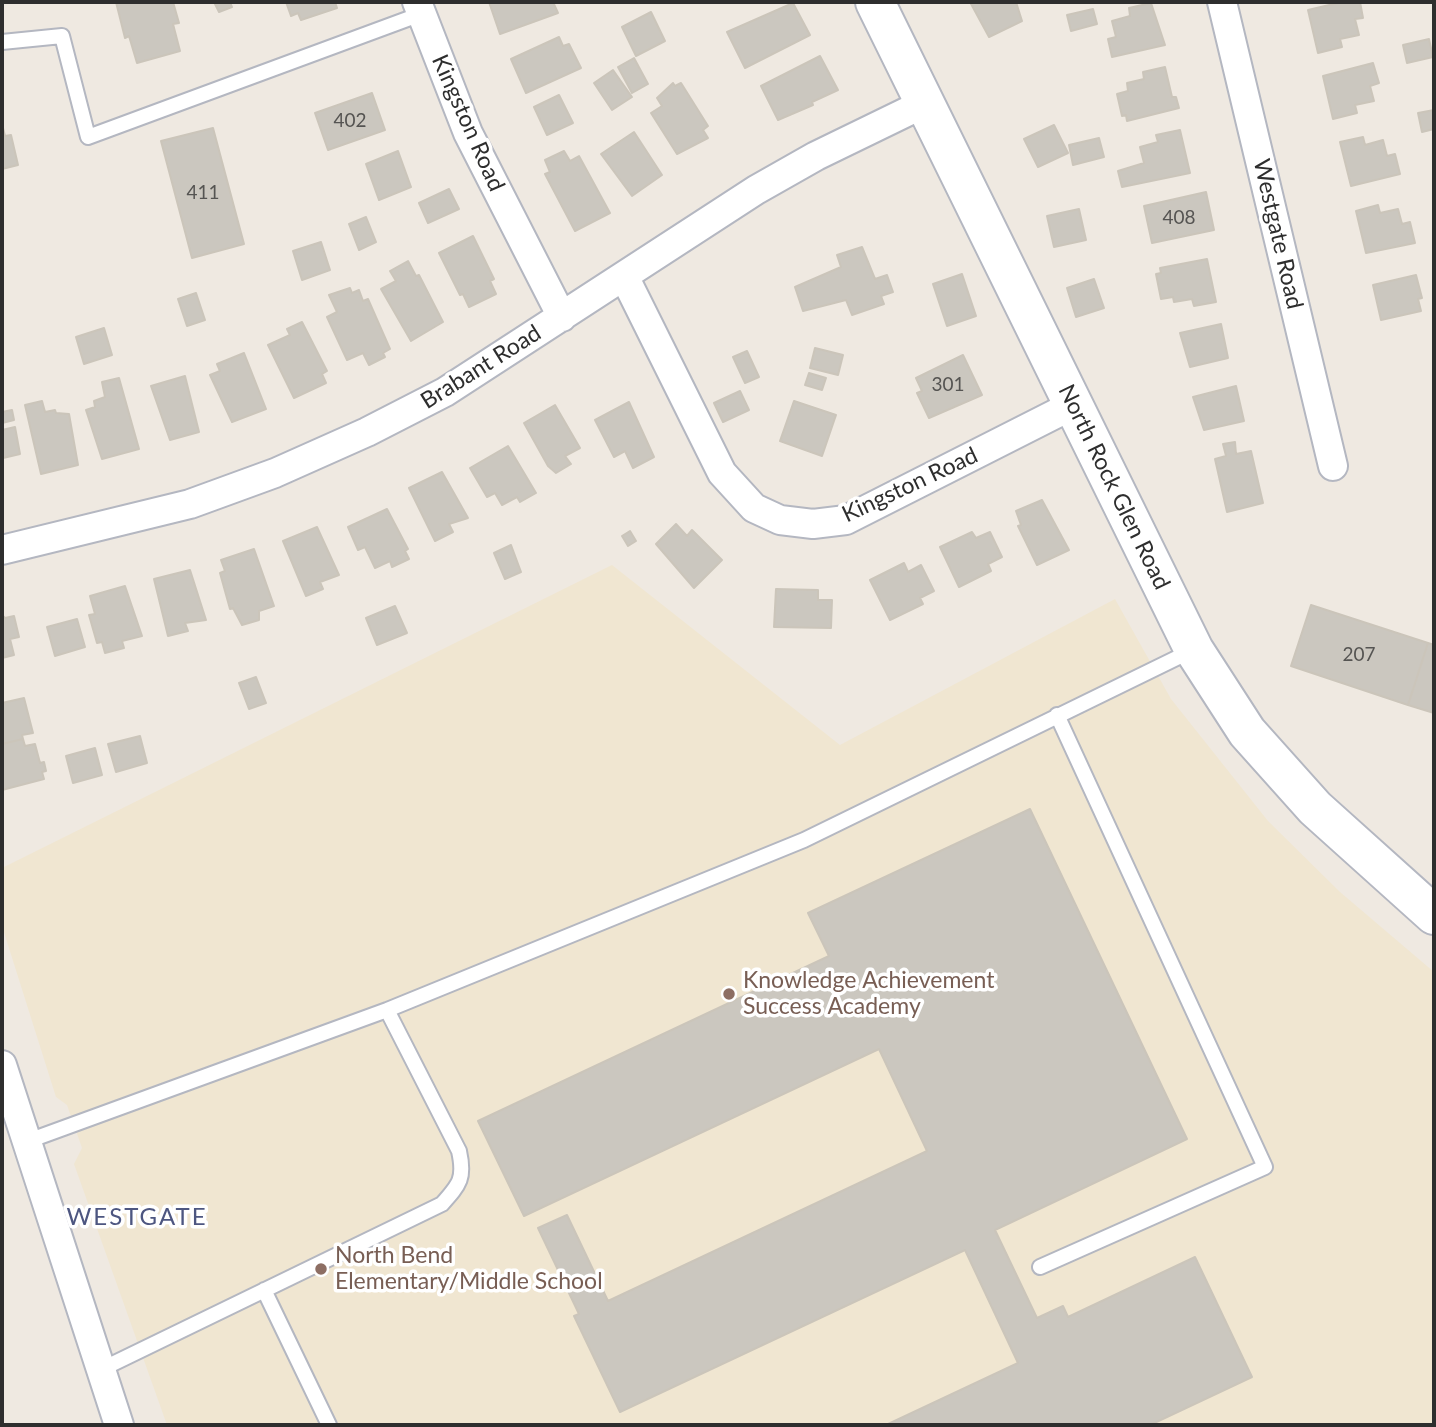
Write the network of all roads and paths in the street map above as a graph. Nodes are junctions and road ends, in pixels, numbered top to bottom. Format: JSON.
{"nodes":[{"id":1,"x":875,"y":2,"type":"edge"},
{"id":2,"x":1222,"y":2,"type":"edge"},
{"id":3,"x":419,"y":8,"type":"edge"},
{"id":4,"x":2,"y":42,"type":"edge"},
{"id":5,"x":925,"y":103,"type":"junction"},
{"id":6,"x":625,"y":278,"type":"junction"},
{"id":7,"x":562,"y":317,"type":"junction"},
{"id":8,"x":1073,"y":405,"type":"junction"},
{"id":9,"x":1333,"y":466,"type":"dead end"},
{"id":10,"x":2,"y":550,"type":"edge"},
{"id":11,"x":1194,"y":650,"type":"junction"},
{"id":12,"x":1057,"y":715,"type":"junction"},
{"id":13,"x":1434,"y":915,"type":"edge"},
{"id":14,"x":387,"y":1010,"type":"junction"},
{"id":15,"x":2,"y":1065,"type":"edge"},
{"id":16,"x":28,"y":1141,"type":"junction"},
{"id":17,"x":1040,"y":1267,"type":"dead end"},
{"id":18,"x":264,"y":1290,"type":"junction"},
{"id":19,"x":102,"y":1369,"type":"junction"},
{"id":20,"x":120,"y":1425,"type":"edge"},
{"id":21,"x":329,"y":1425,"type":"edge"}],
"edges":[{"from":1,"to":5,"type":"street","name":"North Rock Glen Road"},
{"from":2,"to":9,"type":"street","name":"Westgate Road"},
{"from":3,"to":4,"type":"lane"},
{"from":3,"to":7,"type":"street","name":"Kingston Road"},
{"from":5,"to":6,"type":"street","name":"Brabant Road"},
{"from":5,"to":8,"type":"street","name":"North Rock Glen Road"},
{"from":6,"to":7,"type":"street","name":"Brabant Road"},
{"from":6,"to":8,"type":"street","name":"Kingston Road"},
{"from":7,"to":10,"type":"street","name":"Brabant Road"},
{"from":8,"to":11,"type":"street","name":"North Rock Glen Road"},
{"from":11,"to":12,"type":"lane"},
{"from":11,"to":13,"type":"street","name":"North Rock Glen Road"},
{"from":12,"to":14,"type":"lane"},
{"from":12,"to":17,"type":"lane"},
{"from":14,"to":16,"type":"lane"},
{"from":14,"to":18,"type":"lane"},
{"from":15,"to":16,"type":"street"},
{"from":16,"to":19,"type":"street"},
{"from":18,"to":19,"type":"lane"},
{"from":18,"to":21,"type":"lane"},
{"from":19,"to":20,"type":"street"}]}
